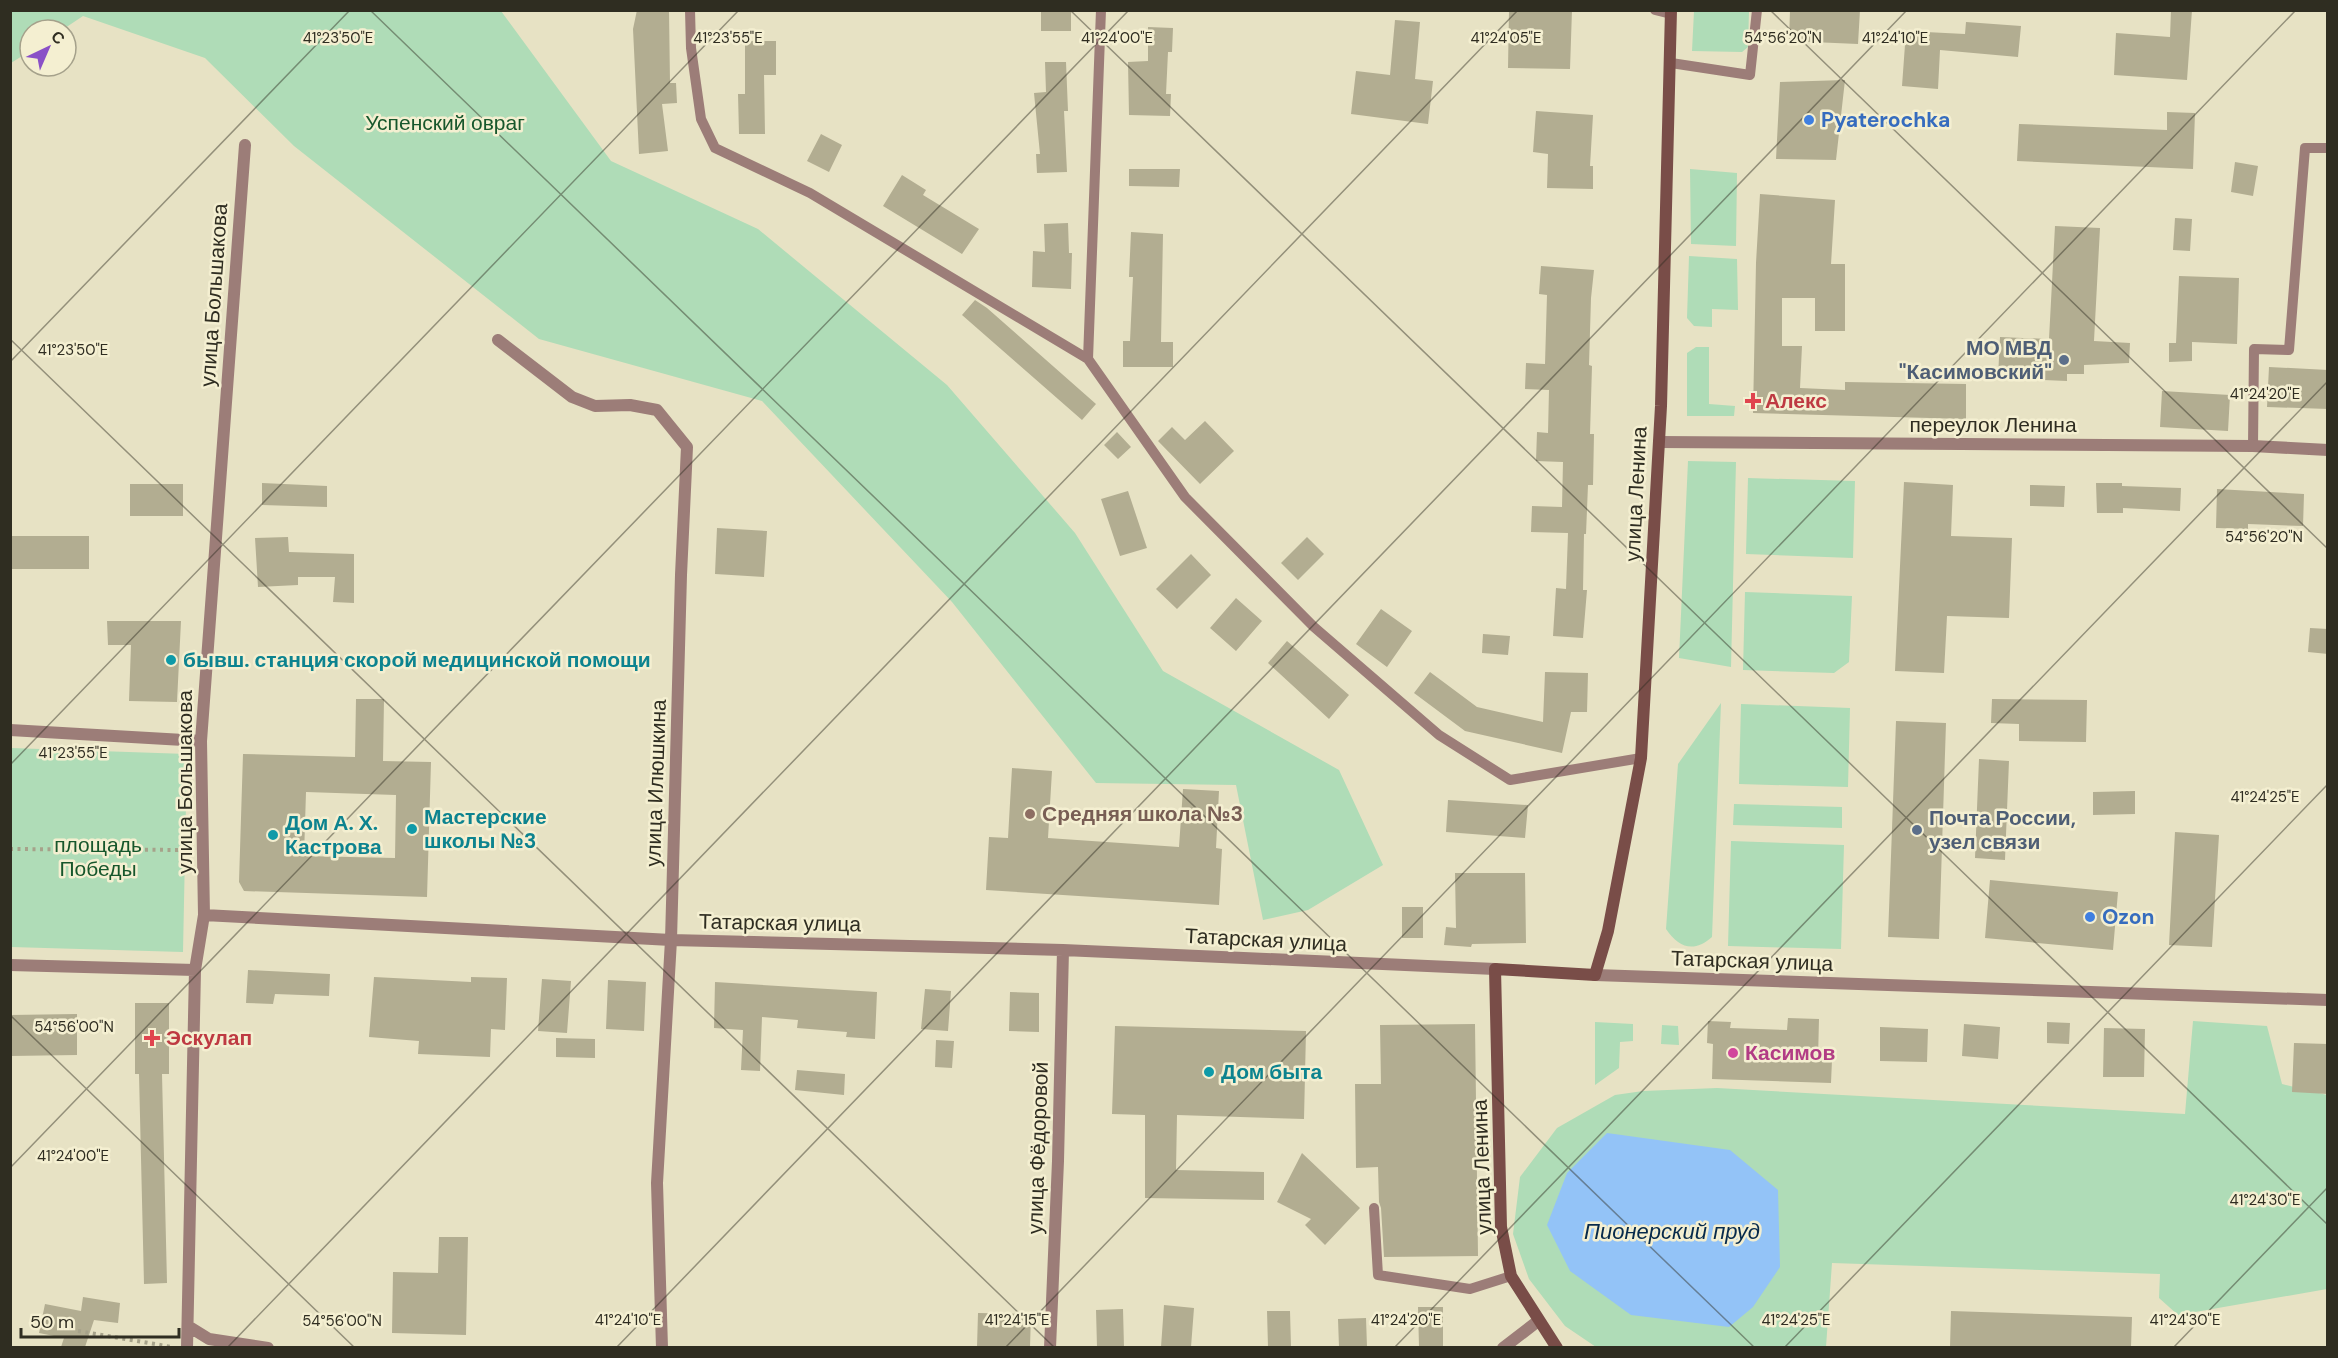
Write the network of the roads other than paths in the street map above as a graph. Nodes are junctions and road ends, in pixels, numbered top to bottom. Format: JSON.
{"nodes":[{"id":1,"x":690,"y":10,"type":"edge"},
{"id":2,"x":1101,"y":10,"type":"edge"},
{"id":3,"x":1655,"y":10,"type":"edge"},
{"id":4,"x":1757,"y":10,"type":"edge"},
{"id":5,"x":1671,"y":12,"type":"edge"},
{"id":6,"x":1671,"y":63,"type":"junction"},
{"id":7,"x":245,"y":145,"type":"dead end"},
{"id":8,"x":2328,"y":148,"type":"edge"},
{"id":9,"x":498,"y":340,"type":"dead end"},
{"id":10,"x":1088,"y":359,"type":"junction"},
{"id":11,"x":1659,"y":442,"type":"junction"},
{"id":12,"x":2253,"y":446,"type":"junction"},
{"id":13,"x":2328,"y":450,"type":"edge"},
{"id":14,"x":10,"y":730,"type":"edge"},
{"id":15,"x":201,"y":741,"type":"junction"},
{"id":16,"x":1641,"y":758,"type":"junction"},
{"id":17,"x":204,"y":915,"type":"junction"},
{"id":18,"x":671,"y":940,"type":"junction"},
{"id":19,"x":1063,"y":950,"type":"junction"},
{"id":20,"x":10,"y":965,"type":"edge"},
{"id":21,"x":1495,"y":969,"type":"junction"},
{"id":22,"x":195,"y":970,"type":"junction"},
{"id":23,"x":1595,"y":975,"type":"junction"},
{"id":24,"x":2328,"y":1000,"type":"edge"},
{"id":25,"x":1374,"y":1208,"type":"dead end"},
{"id":26,"x":1511,"y":1276,"type":"junction"},
{"id":27,"x":1538,"y":1321,"type":"junction"},
{"id":28,"x":188,"y":1326,"type":"junction"},
{"id":29,"x":187,"y":1347,"type":"edge"},
{"id":30,"x":268,"y":1347,"type":"edge"},
{"id":31,"x":662,"y":1347,"type":"edge"},
{"id":32,"x":1050,"y":1347,"type":"edge"},
{"id":33,"x":1503,"y":1347,"type":"edge"},
{"id":34,"x":1557,"y":1347,"type":"edge"}],
"edges":[{"from":1,"to":10,"type":"lane"},
{"from":2,"to":10,"type":"lane"},
{"from":3,"to":5,"type":"lane"},
{"from":4,"to":6,"type":"lane"},
{"from":5,"to":6,"type":"street","name":"улица Ленина"},
{"from":6,"to":11,"type":"street","name":"улица Ленина"},
{"from":7,"to":15,"type":"street","name":"улица Большакова"},
{"from":8,"to":12,"type":"lane"},
{"from":9,"to":18,"type":"street","name":"улица Илюшкина"},
{"from":10,"to":16,"type":"lane"},
{"from":11,"to":12,"type":"street","name":"переулок Ленина"},
{"from":11,"to":16,"type":"street","name":"улица Ленина"},
{"from":12,"to":13,"type":"street","name":"переулок Ленина"},
{"from":14,"to":15,"type":"street"},
{"from":15,"to":17,"type":"street","name":"улица Большакова"},
{"from":16,"to":23,"type":"street","name":"улица Ленина"},
{"from":17,"to":18,"type":"street","name":"Татарская улица"},
{"from":17,"to":22,"type":"street","name":"улица Большакова"},
{"from":18,"to":19,"type":"street","name":"Татарская улица"},
{"from":18,"to":31,"type":"street","name":"улица Илюшкина"},
{"from":19,"to":21,"type":"street","name":"Татарская улица"},
{"from":19,"to":32,"type":"street","name":"улица Фёдоровой"},
{"from":20,"to":22,"type":"street"},
{"from":21,"to":23,"type":"street","name":"Татарская улица"},
{"from":21,"to":26,"type":"street","name":"улица Ленина"},
{"from":22,"to":28,"type":"street","name":"улица Большакова"},
{"from":23,"to":24,"type":"street","name":"Татарская улица"},
{"from":25,"to":26,"type":"lane"},
{"from":26,"to":27,"type":"street","name":"улица Ленина"},
{"from":27,"to":33,"type":"street"},
{"from":27,"to":34,"type":"street","name":"улица Ленина"},
{"from":28,"to":29,"type":"street","name":"улица Большакова"},
{"from":28,"to":30,"type":"street"}]}
